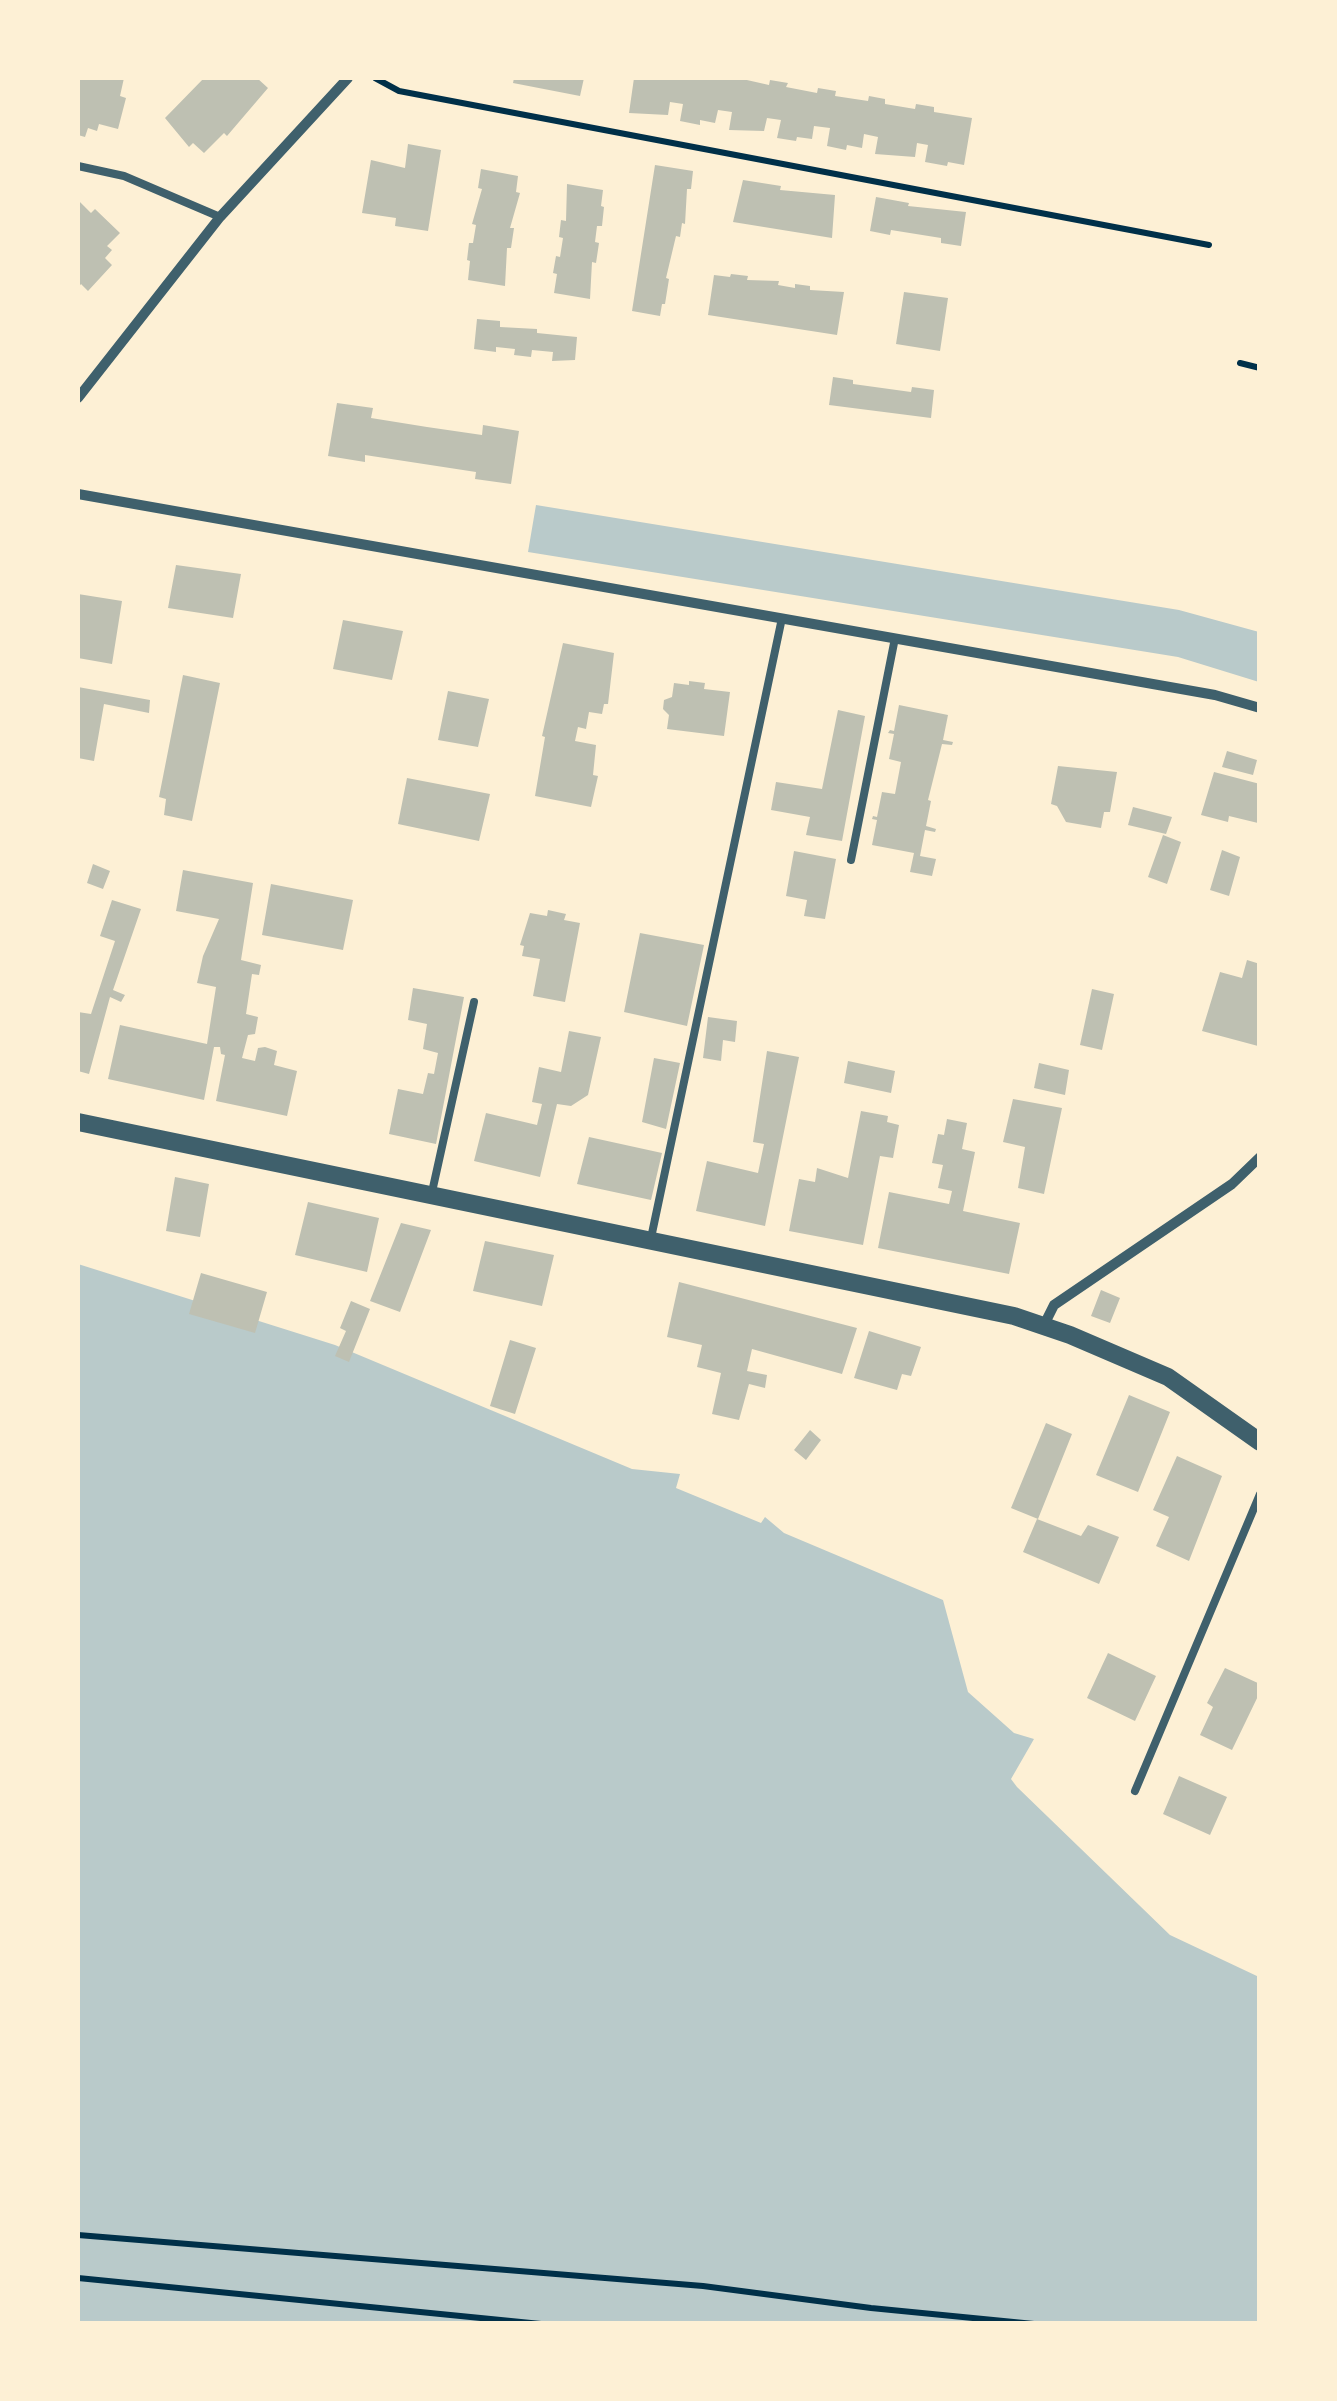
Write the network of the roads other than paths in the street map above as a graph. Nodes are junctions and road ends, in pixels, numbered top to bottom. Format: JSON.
{"nodes":[{"id":1,"x":348,"y":78,"type":"edge"},
{"id":2,"x":78,"y":166,"type":"edge"},
{"id":3,"x":220,"y":217,"type":"junction"},
{"id":4,"x":78,"y":398,"type":"edge"},
{"id":5,"x":78,"y":494,"type":"edge"},
{"id":6,"x":782,"y":618,"type":"junction"},
{"id":7,"x":895,"y":638,"type":"junction"},
{"id":8,"x":1260,"y":708,"type":"edge"},
{"id":9,"x":851,"y":860,"type":"dead end"},
{"id":10,"x":474,"y":1002,"type":"dead end"},
{"id":11,"x":78,"y":1122,"type":"edge"},
{"id":12,"x":1260,"y":1158,"type":"edge"},
{"id":13,"x":430,"y":1197,"type":"junction"},
{"id":14,"x":650,"y":1242,"type":"junction"},
{"id":15,"x":1044,"y":1325,"type":"junction"},
{"id":16,"x":1260,"y":1442,"type":"edge"},
{"id":17,"x":1260,"y":1494,"type":"edge"},
{"id":18,"x":1135,"y":1792,"type":"dead end"}],
"edges":[{"from":1,"to":3,"type":"street"},
{"from":2,"to":3,"type":"lane"},
{"from":3,"to":4,"type":"street"},
{"from":5,"to":6,"type":"street"},
{"from":6,"to":7,"type":"street"},
{"from":6,"to":14,"type":"lane"},
{"from":7,"to":8,"type":"street"},
{"from":7,"to":9,"type":"lane"},
{"from":10,"to":13,"type":"lane"},
{"from":11,"to":13,"type":"street"},
{"from":12,"to":15,"type":"street"},
{"from":13,"to":14,"type":"street"},
{"from":14,"to":15,"type":"street"},
{"from":15,"to":16,"type":"street"},
{"from":17,"to":18,"type":"lane"}]}
